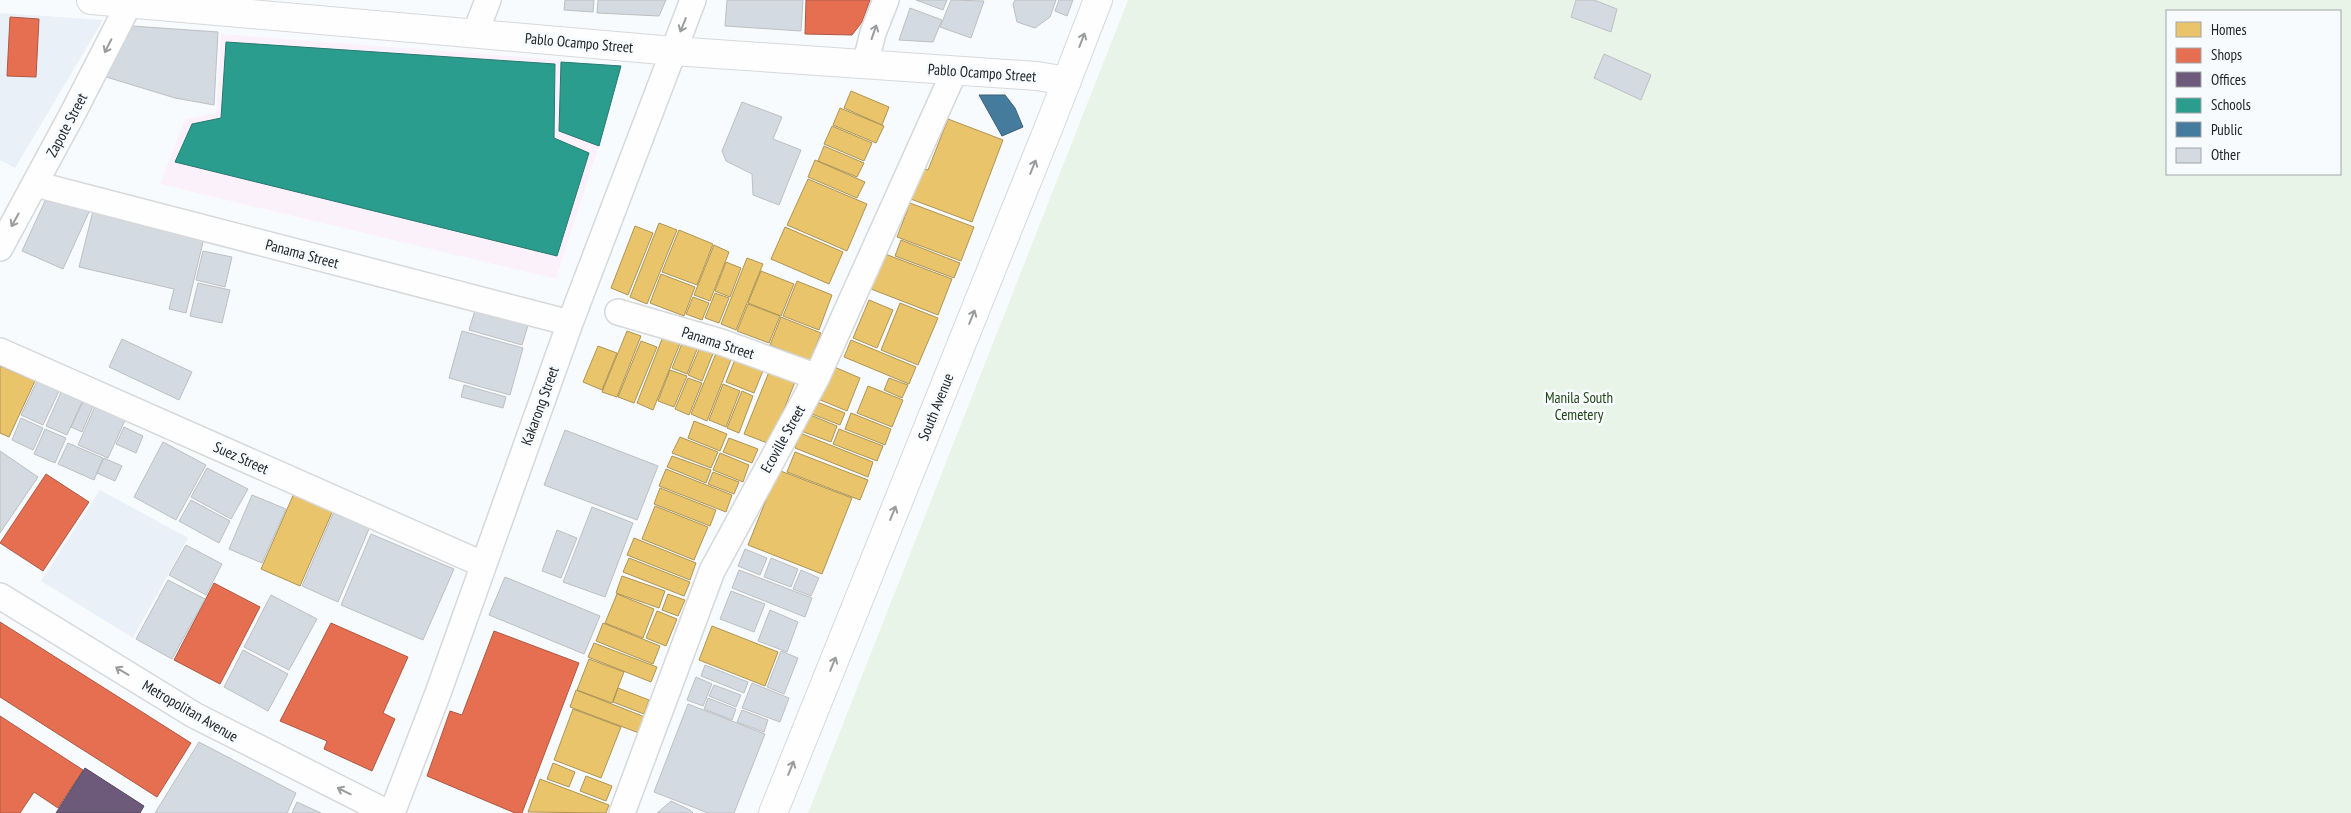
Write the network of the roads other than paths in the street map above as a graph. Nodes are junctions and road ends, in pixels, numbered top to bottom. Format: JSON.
{"nodes":[{"id":1,"x":91,"y":0,"type":"edge"},
{"id":2,"x":488,"y":0,"type":"edge"},
{"id":3,"x":693,"y":0,"type":"edge"},
{"id":4,"x":886,"y":0,"type":"edge"},
{"id":5,"x":1098,"y":0,"type":"edge"},
{"id":6,"x":131,"y":1,"type":"edge"},
{"id":7,"x":476,"y":34,"type":"junction"},
{"id":8,"x":673,"y":51,"type":"junction"},
{"id":9,"x":865,"y":64,"type":"junction"},
{"id":10,"x":955,"y":70,"type":"junction"},
{"id":11,"x":1067,"y":81,"type":"junction"},
{"id":12,"x":35,"y":184,"type":"junction"},
{"id":13,"x":0,"y":248,"type":"edge"},
{"id":14,"x":618,"y":312,"type":"dead end"},
{"id":15,"x":570,"y":323,"type":"junction"},
{"id":16,"x":0,"y":351,"type":"edge"},
{"id":17,"x":817,"y":377,"type":"junction"},
{"id":18,"x":482,"y":564,"type":"junction"},
{"id":19,"x":0,"y":596,"type":"edge"},
{"id":20,"x":388,"y":813,"type":"edge"},
{"id":21,"x":392,"y":813,"type":"edge"},
{"id":22,"x":622,"y":813,"type":"edge"},
{"id":23,"x":773,"y":813,"type":"edge"}],
"edges":[{"from":1,"to":6,"type":"main road","name":"Pablo Ocampo Street"},
{"from":2,"to":7,"type":"street"},
{"from":3,"to":8,"type":"street","name":"Kakarong Street","one_way":true},
{"from":9,"to":4,"type":"street","one_way":true},
{"from":11,"to":5,"type":"main road","name":"South Avenue","one_way":true},
{"from":6,"to":7,"type":"main road","name":"Pablo Ocampo Street"},
{"from":6,"to":12,"type":"street","name":"Zapote Street","one_way":true},
{"from":7,"to":8,"type":"main road","name":"Pablo Ocampo Street"},
{"from":8,"to":9,"type":"main road","name":"Pablo Ocampo Street"},
{"from":8,"to":15,"type":"street","name":"Kakarong Street"},
{"from":9,"to":10,"type":"main road","name":"Pablo Ocampo Street"},
{"from":10,"to":11,"type":"main road","name":"Pablo Ocampo Street"},
{"from":10,"to":17,"type":"street","name":"Ecoville Street"},
{"from":23,"to":11,"type":"main road","name":"South Avenue","one_way":true},
{"from":12,"to":13,"type":"street","name":"Zapote Street","one_way":true},
{"from":12,"to":15,"type":"street","name":"Panama Street"},
{"from":14,"to":17,"type":"street","name":"Panama Street"},
{"from":15,"to":18,"type":"street","name":"Kakarong Street"},
{"from":16,"to":18,"type":"street","name":"Suez Street"},
{"from":17,"to":22,"type":"street","name":"Ecoville Street"},
{"from":18,"to":21,"type":"street","name":"Kakarong Street"},
{"from":20,"to":19,"type":"street","name":"Metropolitan Avenue","one_way":true}]}
